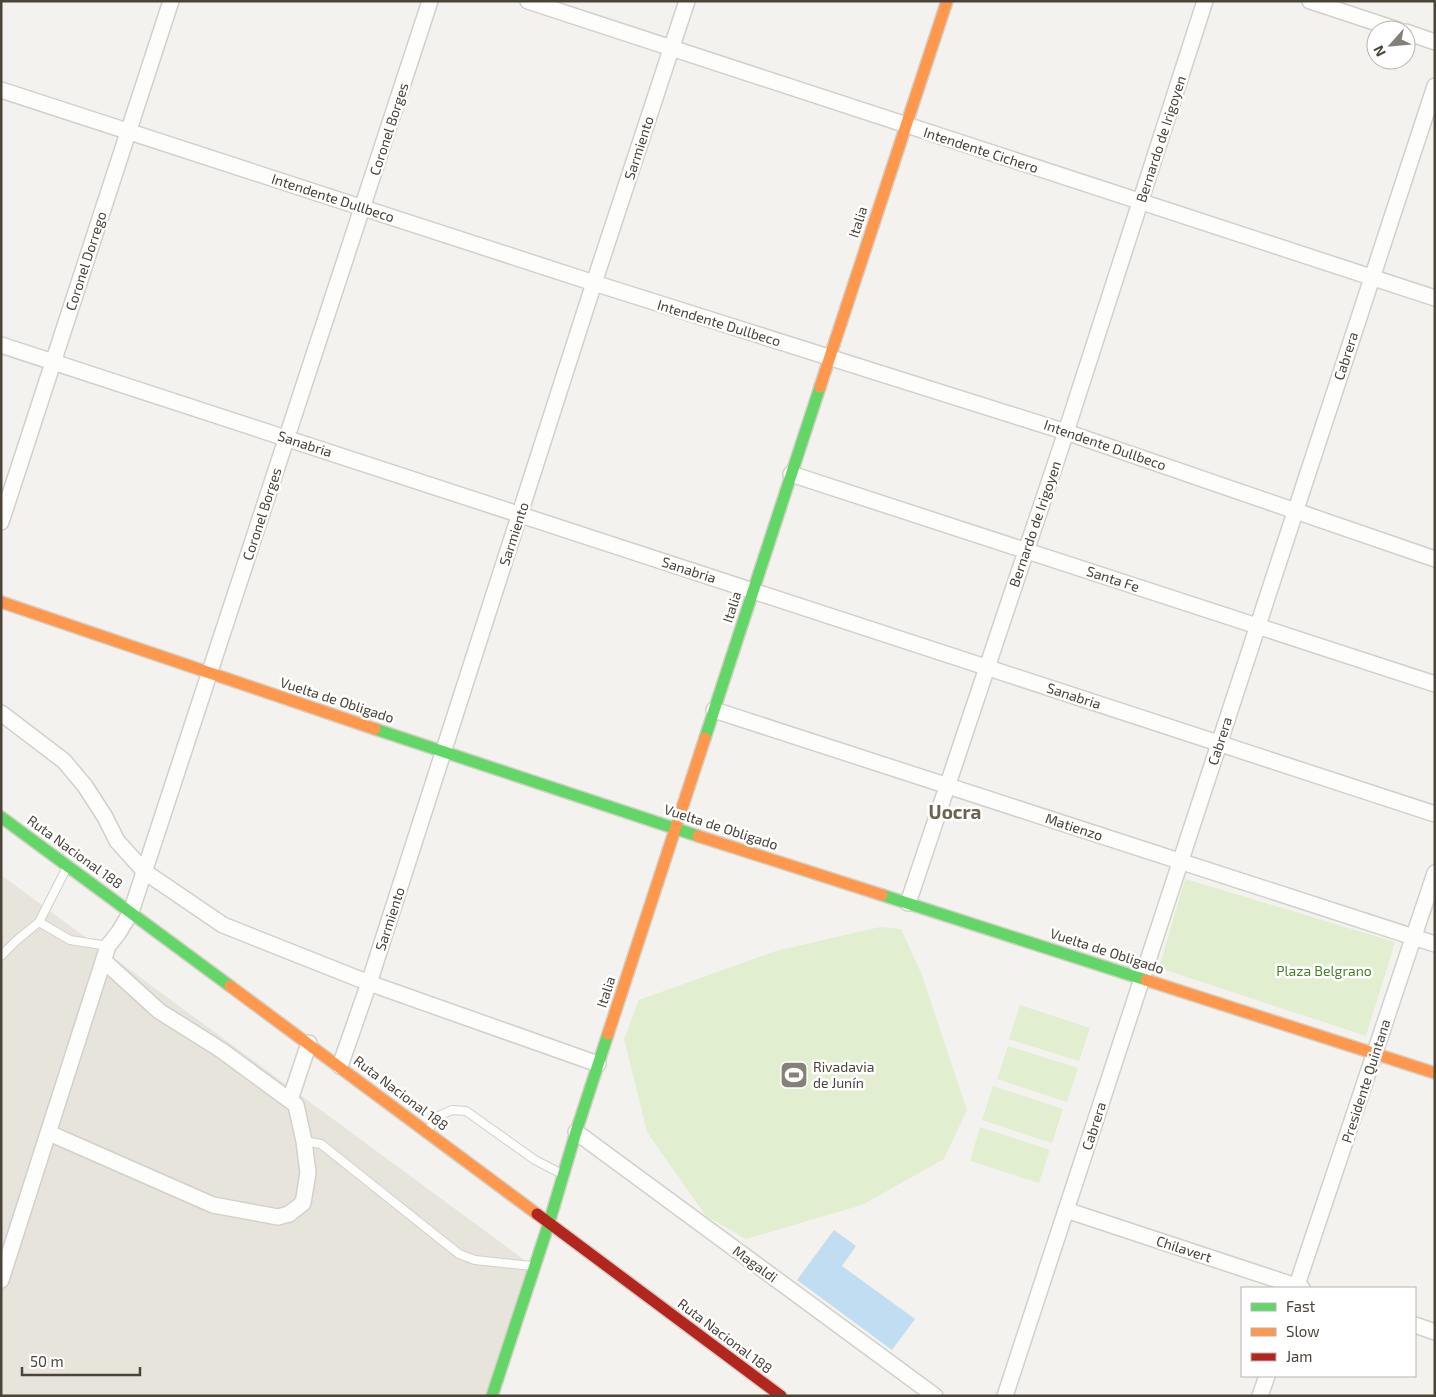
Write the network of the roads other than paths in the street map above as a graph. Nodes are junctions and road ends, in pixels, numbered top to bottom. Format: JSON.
{"nodes":[{"id":1,"x":171,"y":1,"type":"edge"},
{"id":2,"x":430,"y":1,"type":"edge"},
{"id":3,"x":528,"y":1,"type":"edge"},
{"id":4,"x":687,"y":1,"type":"edge"},
{"id":5,"x":947,"y":1,"type":"edge"},
{"id":6,"x":1205,"y":1,"type":"edge"},
{"id":7,"x":1310,"y":1,"type":"edge"},
{"id":8,"x":1368,"y":20,"type":"edge"},
{"id":9,"x":1416,"y":35,"type":"edge"},
{"id":10,"x":1435,"y":42,"type":"edge"},
{"id":11,"x":672,"y":48,"type":"junction"},
{"id":12,"x":1435,"y":86,"type":"edge"},
{"id":13,"x":1,"y":90,"type":"edge"},
{"id":14,"x":906,"y":125,"type":"junction"},
{"id":15,"x":128,"y":132,"type":"junction"},
{"id":16,"x":1140,"y":202,"type":"junction"},
{"id":17,"x":362,"y":208,"type":"junction"},
{"id":18,"x":1372,"y":278,"type":"junction"},
{"id":19,"x":594,"y":284,"type":"junction"},
{"id":20,"x":1435,"y":298,"type":"edge"},
{"id":21,"x":1,"y":345,"type":"edge"},
{"id":22,"x":830,"y":358,"type":"junction"},
{"id":23,"x":53,"y":362,"type":"junction"},
{"id":24,"x":1066,"y":432,"type":"junction"},
{"id":25,"x":287,"y":438,"type":"junction"},
{"id":26,"x":791,"y":474,"type":"junction"},
{"id":27,"x":1295,"y":511,"type":"junction"},
{"id":28,"x":520,"y":515,"type":"junction"},
{"id":29,"x":1,"y":522,"type":"edge"},
{"id":30,"x":1026,"y":550,"type":"junction"},
{"id":31,"x":1435,"y":559,"type":"edge"},
{"id":32,"x":753,"y":591,"type":"junction"},
{"id":33,"x":1,"y":602,"type":"edge"},
{"id":34,"x":1258,"y":626,"type":"junction"},
{"id":35,"x":987,"y":667,"type":"junction"},
{"id":36,"x":210,"y":674,"type":"junction"},
{"id":37,"x":1435,"y":684,"type":"edge"},
{"id":38,"x":714,"y":710,"type":"junction"},
{"id":39,"x":1,"y":713,"type":"edge"},
{"id":40,"x":1219,"y":743,"type":"junction"},
{"id":41,"x":444,"y":751,"type":"junction"},
{"id":42,"x":947,"y":786,"type":"junction"},
{"id":43,"x":1435,"y":814,"type":"edge"},
{"id":44,"x":1,"y":817,"type":"edge"},
{"id":45,"x":675,"y":828,"type":"junction"},
{"id":46,"x":1180,"y":862,"type":"junction"},
{"id":47,"x":68,"y":866,"type":"junction"},
{"id":48,"x":145,"y":872,"type":"junction"},
{"id":49,"x":1435,"y":873,"type":"edge"},
{"id":50,"x":908,"y":903,"type":"junction"},
{"id":51,"x":131,"y":912,"type":"junction"},
{"id":52,"x":39,"y":922,"type":"junction"},
{"id":53,"x":1414,"y":937,"type":"junction"},
{"id":54,"x":1435,"y":944,"type":"edge"},
{"id":55,"x":108,"y":946,"type":"junction"},
{"id":56,"x":1,"y":956,"type":"edge"},
{"id":57,"x":104,"y":961,"type":"junction"},
{"id":58,"x":1142,"y":978,"type":"junction"},
{"id":59,"x":369,"y":983,"type":"junction"},
{"id":60,"x":309,"y":1043,"type":"junction"},
{"id":61,"x":1375,"y":1054,"type":"junction"},
{"id":62,"x":598,"y":1064,"type":"junction"},
{"id":63,"x":340,"y":1066,"type":"junction"},
{"id":64,"x":1435,"y":1073,"type":"edge"},
{"id":65,"x":290,"y":1100,"type":"junction"},
{"id":66,"x":427,"y":1131,"type":"junction"},
{"id":67,"x":576,"y":1132,"type":"junction"},
{"id":68,"x":49,"y":1133,"type":"junction"},
{"id":69,"x":304,"y":1141,"type":"junction"},
{"id":70,"x":563,"y":1175,"type":"junction"},
{"id":71,"x":1066,"y":1210,"type":"junction"},
{"id":72,"x":549,"y":1222,"type":"junction"},
{"id":73,"x":534,"y":1266,"type":"junction"},
{"id":74,"x":1,"y":1280,"type":"edge"},
{"id":75,"x":1295,"y":1287,"type":"edge"},
{"id":76,"x":1298,"y":1287,"type":"edge"},
{"id":77,"x":1416,"y":1325,"type":"edge"},
{"id":78,"x":1435,"y":1332,"type":"edge"},
{"id":79,"x":1267,"y":1377,"type":"edge"},
{"id":80,"x":492,"y":1396,"type":"edge"},
{"id":81,"x":781,"y":1396,"type":"edge"},
{"id":82,"x":935,"y":1396,"type":"edge"},
{"id":83,"x":1005,"y":1396,"type":"edge"},
{"id":84,"x":1260,"y":1396,"type":"edge"}],
"edges":[{"from":1,"to":15,"type":"street","name":"Coronel Dorrego"},
{"from":2,"to":17,"type":"street","name":"Coronel Borges"},
{"from":3,"to":11,"type":"street","name":"Intendente Cichero"},
{"from":4,"to":11,"type":"street","name":"Sarmiento"},
{"from":5,"to":14,"type":"main road","name":"Italia"},
{"from":6,"to":16,"type":"street","name":"Bernardo de Irigoyen"},
{"from":7,"to":8,"type":"street"},
{"from":9,"to":10,"type":"street"},
{"from":11,"to":14,"type":"street","name":"Intendente Cichero"},
{"from":11,"to":19,"type":"street","name":"Sarmiento"},
{"from":12,"to":18,"type":"street","name":"Cabrera"},
{"from":13,"to":15,"type":"street","name":"Intendente Dullbeco"},
{"from":14,"to":16,"type":"street","name":"Intendente Cichero"},
{"from":14,"to":22,"type":"main road","name":"Italia"},
{"from":15,"to":17,"type":"street","name":"Intendente Dullbeco"},
{"from":15,"to":23,"type":"street","name":"Coronel Dorrego"},
{"from":16,"to":18,"type":"street","name":"Intendente Cichero"},
{"from":16,"to":24,"type":"street","name":"Bernardo de Irigoyen"},
{"from":17,"to":19,"type":"street","name":"Intendente Dullbeco"},
{"from":17,"to":25,"type":"street","name":"Coronel Borges"},
{"from":18,"to":20,"type":"street","name":"Intendente Cichero"},
{"from":18,"to":27,"type":"street","name":"Cabrera"},
{"from":19,"to":22,"type":"street","name":"Intendente Dullbeco"},
{"from":19,"to":28,"type":"street","name":"Sarmiento"},
{"from":21,"to":23,"type":"street","name":"Sanabria"},
{"from":22,"to":24,"type":"street","name":"Intendente Dullbeco"},
{"from":22,"to":26,"type":"main road","name":"Italia"},
{"from":23,"to":25,"type":"street","name":"Sanabria"},
{"from":23,"to":29,"type":"street","name":"Coronel Dorrego"},
{"from":24,"to":27,"type":"street","name":"Intendente Dullbeco"},
{"from":24,"to":30,"type":"street","name":"Bernardo de Irigoyen"},
{"from":25,"to":28,"type":"street","name":"Sanabria"},
{"from":25,"to":36,"type":"street","name":"Coronel Borges"},
{"from":26,"to":30,"type":"street","name":"Santa Fe"},
{"from":26,"to":32,"type":"main road","name":"Italia"},
{"from":27,"to":31,"type":"street","name":"Intendente Dullbeco"},
{"from":27,"to":34,"type":"street","name":"Cabrera"},
{"from":28,"to":32,"type":"street","name":"Sanabria"},
{"from":28,"to":41,"type":"street","name":"Sarmiento"},
{"from":30,"to":34,"type":"street","name":"Santa Fe"},
{"from":30,"to":35,"type":"street","name":"Bernardo de Irigoyen"},
{"from":32,"to":35,"type":"street","name":"Sanabria"},
{"from":32,"to":38,"type":"main road","name":"Italia"},
{"from":33,"to":36,"type":"main road","name":"Vuelta de Obligado"},
{"from":34,"to":37,"type":"street","name":"Santa Fe"},
{"from":34,"to":40,"type":"street","name":"Cabrera"},
{"from":35,"to":40,"type":"street","name":"Sanabria"},
{"from":35,"to":42,"type":"street","name":"Bernardo de Irigoyen"},
{"from":36,"to":41,"type":"main road","name":"Vuelta de Obligado"},
{"from":36,"to":48,"type":"street","name":"Coronel Borges"},
{"from":38,"to":42,"type":"street","name":"Matienzo"},
{"from":38,"to":45,"type":"main road","name":"Italia"},
{"from":39,"to":48,"type":"street"},
{"from":40,"to":43,"type":"street","name":"Sanabria"},
{"from":40,"to":46,"type":"street","name":"Cabrera"},
{"from":41,"to":45,"type":"main road","name":"Vuelta de Obligado"},
{"from":41,"to":59,"type":"street","name":"Sarmiento"},
{"from":42,"to":46,"type":"street","name":"Matienzo"},
{"from":42,"to":50,"type":"street","name":"Bernardo de Irigoyen"},
{"from":44,"to":47,"type":"main road","name":"Ruta Nacional 188"},
{"from":45,"to":50,"type":"main road","name":"Vuelta de Obligado"},
{"from":45,"to":62,"type":"main road","name":"Italia"},
{"from":46,"to":53,"type":"street","name":"Matienzo"},
{"from":46,"to":58,"type":"street","name":"Cabrera"},
{"from":47,"to":51,"type":"main road","name":"Ruta Nacional 188"},
{"from":47,"to":52,"type":"lane"},
{"from":48,"to":51,"type":"street","name":"Coronel Borges"},
{"from":48,"to":59,"type":"street"},
{"from":49,"to":53,"type":"street","name":"Presidente Quintana"},
{"from":50,"to":58,"type":"main road","name":"Vuelta de Obligado"},
{"from":51,"to":55,"type":"street","name":"Coronel Borges"},
{"from":51,"to":60,"type":"main road","name":"Ruta Nacional 188"},
{"from":52,"to":55,"type":"lane"},
{"from":52,"to":56,"type":"lane"},
{"from":53,"to":54,"type":"street","name":"Matienzo"},
{"from":53,"to":61,"type":"street","name":"Presidente Quintana"},
{"from":55,"to":57,"type":"street"},
{"from":57,"to":65,"type":"street"},
{"from":57,"to":68,"type":"street"},
{"from":58,"to":61,"type":"main road","name":"Vuelta de Obligado"},
{"from":58,"to":71,"type":"street","name":"Cabrera"},
{"from":59,"to":62,"type":"street"},
{"from":59,"to":63,"type":"street","name":"Sarmiento"},
{"from":60,"to":63,"type":"main road","name":"Ruta Nacional 188"},
{"from":60,"to":65,"type":"street"},
{"from":61,"to":64,"type":"main road","name":"Vuelta de Obligado"},
{"from":61,"to":76,"type":"street","name":"Presidente Quintana"},
{"from":62,"to":67,"type":"main road","name":"Italia"},
{"from":63,"to":66,"type":"main road","name":"Ruta Nacional 188"},
{"from":65,"to":69,"type":"street"},
{"from":66,"to":70,"type":"lane"},
{"from":66,"to":72,"type":"main road","name":"Ruta Nacional 188"},
{"from":67,"to":70,"type":"main road","name":"Italia"},
{"from":67,"to":82,"type":"street","name":"Magaldi"},
{"from":68,"to":69,"type":"street"},
{"from":68,"to":74,"type":"street"},
{"from":69,"to":73,"type":"lane"},
{"from":70,"to":72,"type":"main road","name":"Italia"},
{"from":71,"to":75,"type":"street","name":"Chilavert"},
{"from":71,"to":83,"type":"street","name":"Cabrera"},
{"from":72,"to":73,"type":"main road","name":"Italia"},
{"from":72,"to":81,"type":"main road","name":"Ruta Nacional 188"},
{"from":73,"to":80,"type":"main road","name":"Italia"},
{"from":77,"to":78,"type":"street"},
{"from":79,"to":84,"type":"street"}]}
